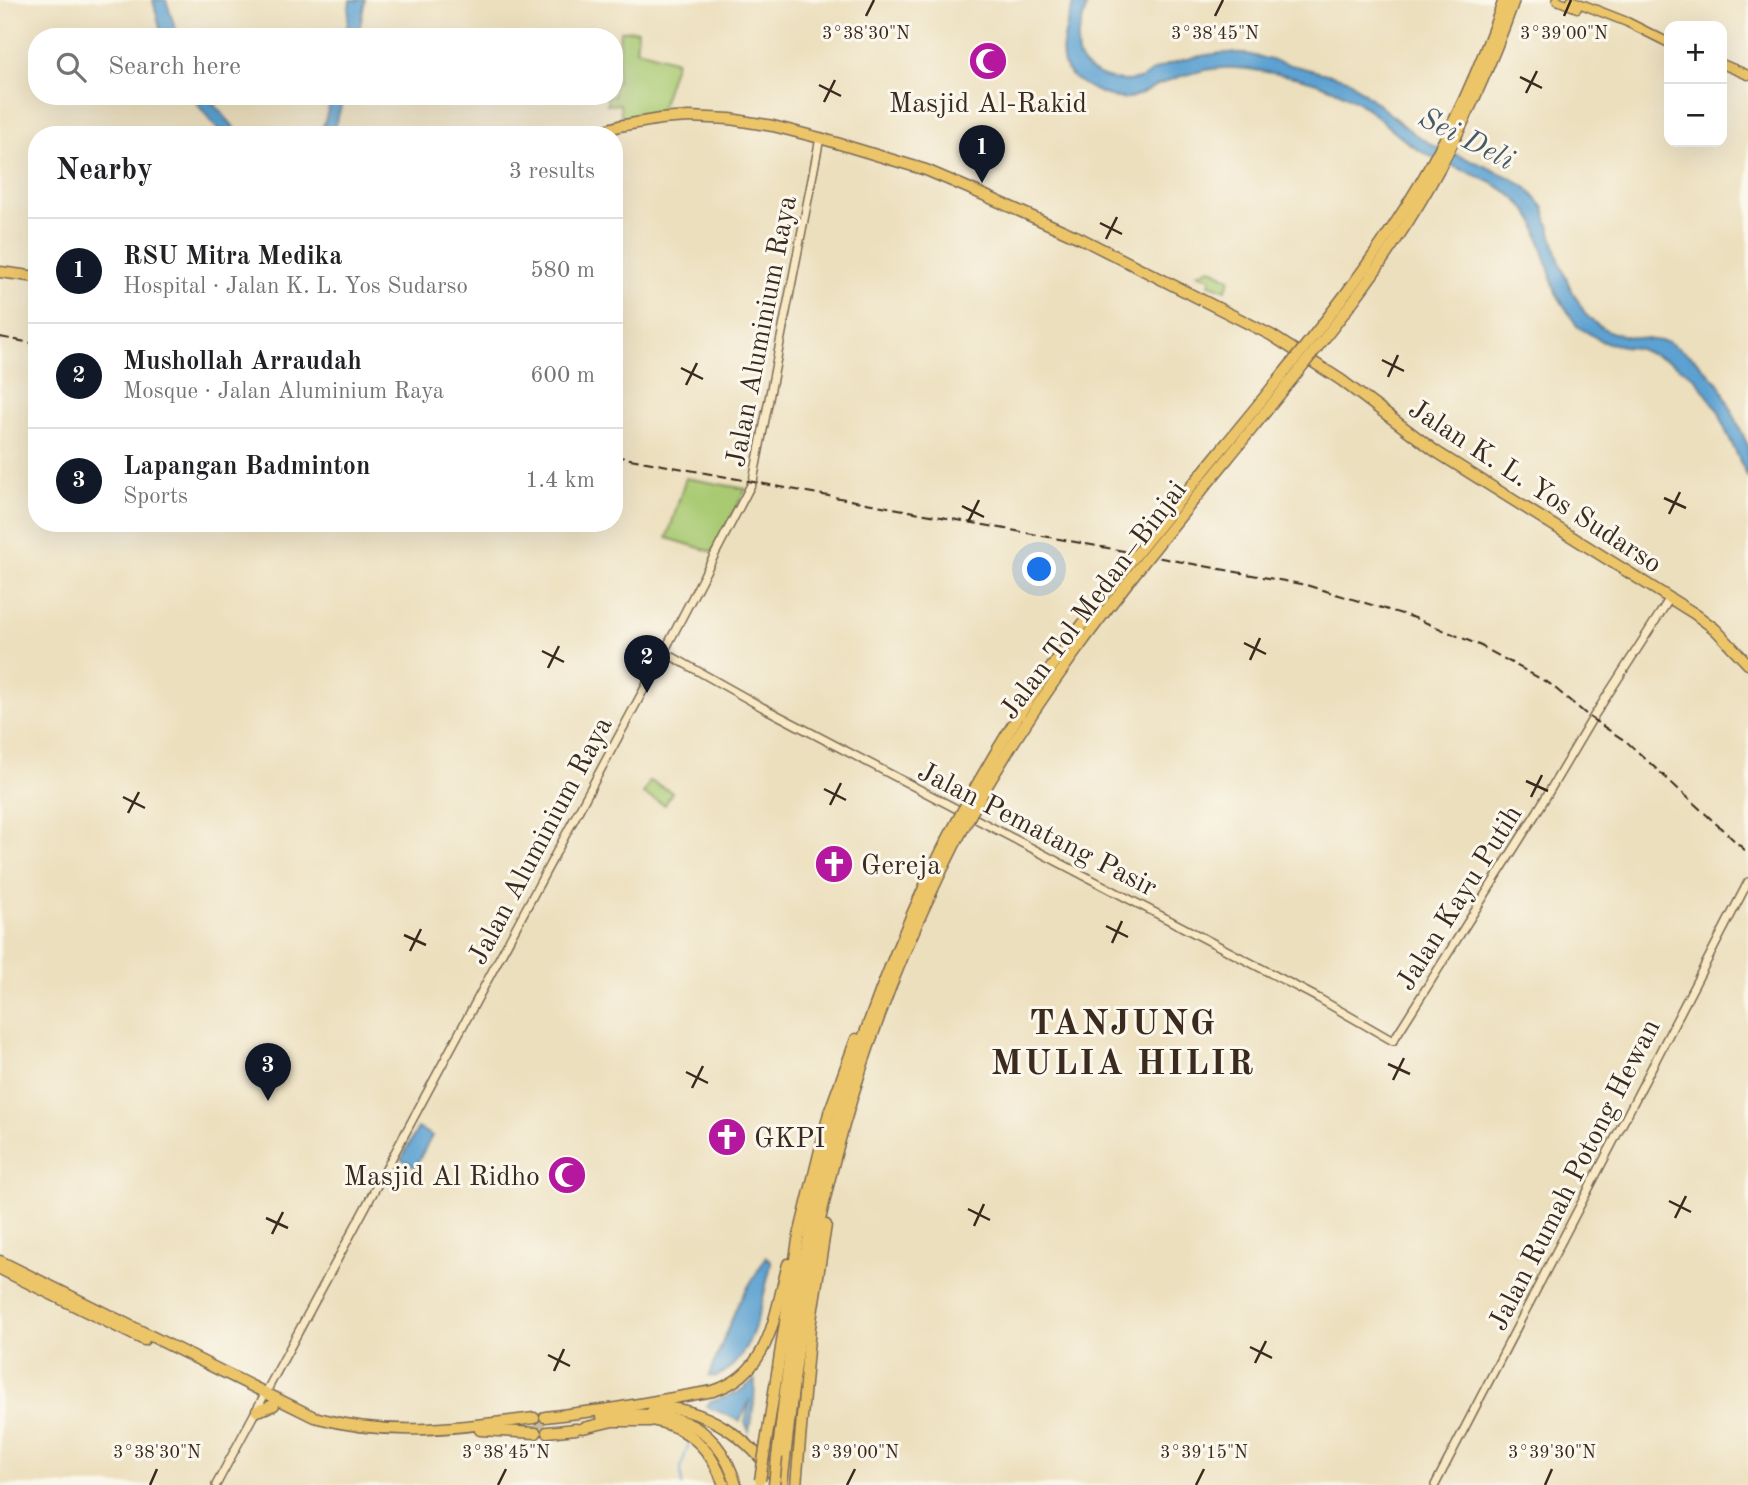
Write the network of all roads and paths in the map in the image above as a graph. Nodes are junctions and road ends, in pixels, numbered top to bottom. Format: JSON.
{"nodes":[{"id":1,"x":1504,"y":0,"type":"edge"},
{"id":2,"x":1514,"y":0,"type":"edge"},
{"id":3,"x":1557,"y":0,"type":"edge"},
{"id":4,"x":1571,"y":0,"type":"edge"},
{"id":5,"x":1636,"y":28,"type":"junction"},
{"id":6,"x":1664,"y":41,"type":"edge"},
{"id":7,"x":1727,"y":66,"type":"edge"},
{"id":8,"x":1748,"y":75,"type":"edge"},
{"id":9,"x":616,"y":126,"type":"edge"},
{"id":10,"x":623,"y":131,"type":"edge"},
{"id":11,"x":819,"y":140,"type":"junction"},
{"id":12,"x":0,"y":272,"type":"edge"},
{"id":13,"x":28,"y":277,"type":"edge"},
{"id":14,"x":0,"y":278,"type":"edge"},
{"id":15,"x":28,"y":279,"type":"edge"},
{"id":16,"x":1669,"y":600,"type":"junction"},
{"id":17,"x":664,"y":652,"type":"junction"},
{"id":18,"x":1748,"y":664,"type":"edge"},
{"id":19,"x":1748,"y":675,"type":"edge"},
{"id":20,"x":936,"y":872,"type":"junction"},
{"id":21,"x":1748,"y":882,"type":"edge"},
{"id":22,"x":916,"y":904,"type":"junction"},
{"id":23,"x":1393,"y":1041,"type":"joint"},
{"id":24,"x":839,"y":1143,"type":"junction"},
{"id":25,"x":813,"y":1177,"type":"junction"},
{"id":26,"x":0,"y":1261,"type":"edge"},
{"id":27,"x":0,"y":1269,"type":"edge"},
{"id":28,"x":266,"y":1393,"type":"junction"},
{"id":29,"x":276,"y":1404,"type":"junction"},
{"id":30,"x":605,"y":1410,"type":"junction"},
{"id":31,"x":257,"y":1411,"type":"junction"},
{"id":32,"x":546,"y":1424,"type":"junction"},
{"id":33,"x":582,"y":1425,"type":"junction"},
{"id":34,"x":690,"y":1430,"type":"junction"},
{"id":35,"x":760,"y":1482,"type":"edge"},
{"id":36,"x":216,"y":1485,"type":"edge"},
{"id":37,"x":724,"y":1485,"type":"edge"},
{"id":38,"x":736,"y":1485,"type":"edge"},
{"id":39,"x":774,"y":1485,"type":"edge"},
{"id":40,"x":781,"y":1485,"type":"edge"},
{"id":41,"x":798,"y":1485,"type":"edge"},
{"id":42,"x":1435,"y":1485,"type":"edge"}],
"edges":[{"from":1,"to":20,"type":"highway","name":"Jalan Tol Medan–Binjai","bridge":true},
{"from":2,"to":20,"type":"highway","name":"Jalan Tol Medan–Binjai","bridge":true},
{"from":3,"to":5,"type":"main road"},
{"from":4,"to":5,"type":"main road"},
{"from":5,"to":6,"type":"main road"},
{"from":7,"to":8,"type":"main road"},
{"from":9,"to":11,"type":"highway","name":"Jalan K. L. Yos Sudarso"},
{"from":10,"to":11,"type":"highway","name":"Jalan K. L. Yos Sudarso"},
{"from":11,"to":16,"type":"highway","name":"Jalan K. L. Yos Sudarso"},
{"from":11,"to":17,"type":"street","name":"Jalan Aluminium Raya"},
{"from":12,"to":13,"type":"highway"},
{"from":14,"to":15,"type":"highway"},
{"from":16,"to":18,"type":"highway","name":"Jalan K. L. Yos Sudarso"},
{"from":16,"to":19,"type":"highway","name":"Jalan K. L. Yos Sudarso"},
{"from":16,"to":23,"type":"street","name":"Jalan Kayu Putih"},
{"from":17,"to":23,"type":"street","name":"Jalan Pematang Pasir"},
{"from":17,"to":28,"type":"street","name":"Jalan Aluminium Raya"},
{"from":20,"to":22,"type":"highway","name":"Jalan Tol Medan–Binjai"},
{"from":20,"to":24,"type":"highway","name":"Jalan Tol Medan–Binjai"},
{"from":21,"to":42,"type":"street","name":"Jalan Rumah Potong Hewan"},
{"from":22,"to":25,"type":"highway"},
{"from":22,"to":39,"type":"highway","name":"Jalan Tol Medan–Binjai","bridge":true},
{"from":24,"to":40,"type":"highway","name":"Jalan Tol Medan–Binjai"},
{"from":24,"to":41,"type":"highway"},
{"from":25,"to":30,"type":"highway"},
{"from":25,"to":35,"type":"highway","bridge":true},
{"from":26,"to":28,"type":"highway"},
{"from":27,"to":28,"type":"highway"},
{"from":28,"to":29,"type":"highway"},
{"from":28,"to":29,"type":"highway"},
{"from":28,"to":31,"type":"street","name":"Jalan Aluminium Raya"},
{"from":29,"to":29,"type":"highway"},
{"from":29,"to":31,"type":"highway"},
{"from":30,"to":32,"type":"highway"},
{"from":30,"to":40,"type":"highway"},
{"from":31,"to":36,"type":"street","name":"Jalan Aluminium Raya"},
{"from":32,"to":33,"type":"highway"},
{"from":32,"to":33,"type":"highway"},
{"from":33,"to":34,"type":"highway"},
{"from":33,"to":34,"type":"highway"},
{"from":34,"to":37,"type":"highway"},
{"from":34,"to":38,"type":"highway"}]}
